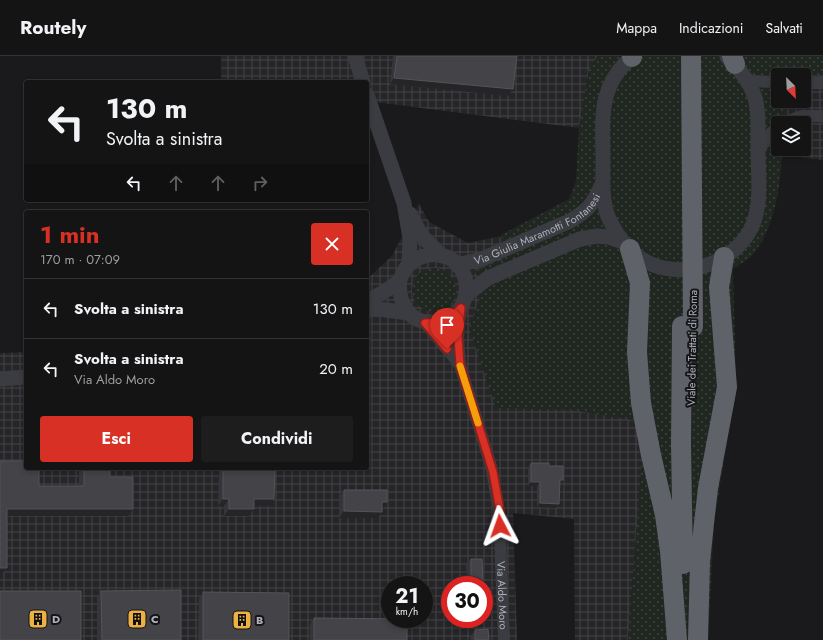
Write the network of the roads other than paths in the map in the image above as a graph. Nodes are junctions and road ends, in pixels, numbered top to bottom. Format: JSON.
{"nodes":[{"id":1,"x":355,"y":56,"type":"edge"},
{"id":2,"x":632,"y":56,"type":"edge"},
{"id":3,"x":678,"y":56,"type":"edge"},
{"id":4,"x":691,"y":56,"type":"edge"},
{"id":5,"x":731,"y":59,"type":"edge"},
{"id":6,"x":362,"y":80,"type":"edge"},
{"id":7,"x":749,"y":81,"type":"junction"},
{"id":8,"x":771,"y":82,"type":"edge"},
{"id":9,"x":811,"y":83,"type":"edge"},
{"id":10,"x":823,"y":84,"type":"edge"},
{"id":11,"x":369,"y":101,"type":"edge"},
{"id":12,"x":811,"y":116,"type":"edge"},
{"id":13,"x":823,"y":116,"type":"edge"},
{"id":14,"x":771,"y":133,"type":"edge"},
{"id":15,"x":758,"y":151,"type":"junction"},
{"id":16,"x":604,"y":179,"type":"junction"},
{"id":17,"x":404,"y":203,"type":"junction"},
{"id":18,"x":626,"y":245,"type":"junction"},
{"id":19,"x":442,"y":256,"type":"junction"},
{"id":20,"x":724,"y":257,"type":"junction"},
{"id":21,"x":409,"y":264,"type":"junction"},
{"id":22,"x":457,"y":265,"type":"junction"},
{"id":23,"x":400,"y":279,"type":"junction"},
{"id":24,"x":369,"y":300,"type":"edge"},
{"id":25,"x":464,"y":302,"type":"junction"},
{"id":26,"x":369,"y":310,"type":"edge"},
{"id":27,"x":409,"y":313,"type":"junction"},
{"id":28,"x":425,"y":323,"type":"junction"},
{"id":29,"x":687,"y":326,"type":"junction"},
{"id":30,"x":460,"y":365,"type":"junction"},
{"id":31,"x":24,"y":377,"type":"edge"},
{"id":32,"x":0,"y":379,"type":"edge"},
{"id":33,"x":504,"y":640,"type":"edge"},
{"id":34,"x":677,"y":640,"type":"edge"},
{"id":35,"x":684,"y":640,"type":"edge"},
{"id":36,"x":691,"y":640,"type":"edge"},
{"id":37,"x":698,"y":640,"type":"edge"}],
"edges":[{"from":1,"to":6,"type":"street"},
{"from":2,"to":16,"type":"street"},
{"from":3,"to":29,"type":"highway","name":"Viale dei Trattati di Roma"},
{"from":4,"to":29,"type":"highway","name":"Viale dei Trattati di Roma","bridge":true},
{"from":5,"to":7,"type":"street"},
{"from":7,"to":8,"type":"street"},
{"from":7,"to":15,"type":"street"},
{"from":9,"to":10,"type":"street"},
{"from":11,"to":17,"type":"street"},
{"from":12,"to":13,"type":"street"},
{"from":14,"to":15,"type":"street"},
{"from":15,"to":20,"type":"street"},
{"from":16,"to":18,"type":"street"},
{"from":16,"to":22,"type":"street","name":"Via Giulia Maramotti Fontanesi"},
{"from":17,"to":19,"type":"street"},
{"from":17,"to":21,"type":"street"},
{"from":18,"to":20,"type":"street"},
{"from":18,"to":25,"type":"street"},
{"from":18,"to":34,"type":"highway"},
{"from":19,"to":21,"type":"street"},
{"from":19,"to":22,"type":"street"},
{"from":20,"to":37,"type":"highway"},
{"from":21,"to":23,"type":"street"},
{"from":22,"to":25,"type":"street"},
{"from":23,"to":24,"type":"street"},
{"from":23,"to":27,"type":"street"},
{"from":25,"to":28,"type":"street"},
{"from":25,"to":30,"type":"street","name":"Via Aldo Moro"},
{"from":26,"to":27,"type":"street"},
{"from":27,"to":28,"type":"street"},
{"from":28,"to":30,"type":"street","name":"Via Aldo Moro"},
{"from":29,"to":35,"type":"highway","name":"Viale dei Trattati di Roma"},
{"from":29,"to":36,"type":"highway","name":"Viale dei Trattati di Roma"},
{"from":30,"to":33,"type":"street","name":"Via Aldo Moro"},
{"from":31,"to":32,"type":"street"}]}
